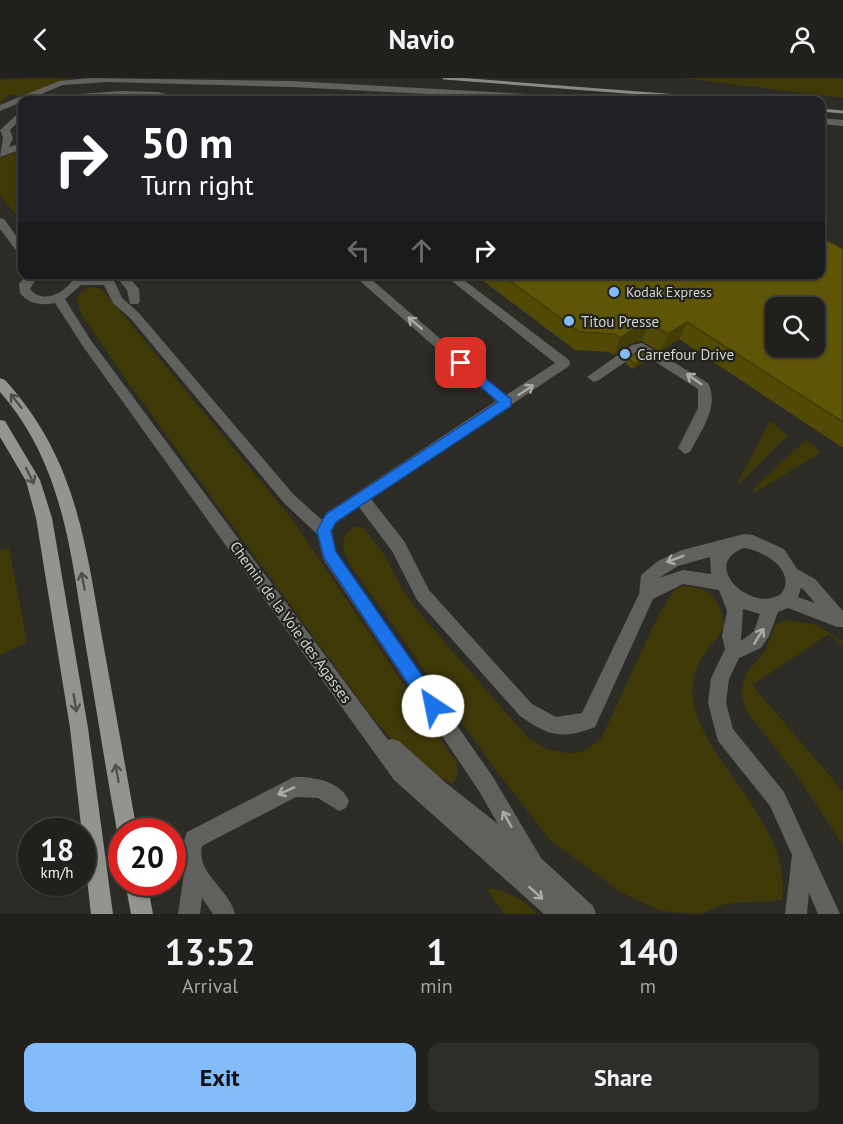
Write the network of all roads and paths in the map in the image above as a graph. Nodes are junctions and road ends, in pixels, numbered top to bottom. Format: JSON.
{"nodes":[{"id":1,"x":32,"y":96,"type":"edge"},
{"id":2,"x":85,"y":96,"type":"edge"},
{"id":3,"x":167,"y":96,"type":"edge"},
{"id":4,"x":509,"y":96,"type":"edge"},
{"id":5,"x":18,"y":101,"type":"edge"},
{"id":6,"x":1,"y":108,"type":"edge"},
{"id":7,"x":18,"y":117,"type":"edge"},
{"id":8,"x":825,"y":121,"type":"edge"},
{"id":9,"x":843,"y":123,"type":"edge"},
{"id":10,"x":18,"y":147,"type":"edge"},
{"id":11,"x":2,"y":153,"type":"edge"},
{"id":12,"x":0,"y":221,"type":"edge"},
{"id":13,"x":18,"y":246,"type":"edge"},
{"id":14,"x":30,"y":279,"type":"edge"},
{"id":15,"x":77,"y":279,"type":"edge"},
{"id":16,"x":112,"y":279,"type":"edge"},
{"id":17,"x":115,"y":279,"type":"edge"},
{"id":18,"x":363,"y":279,"type":"edge"},
{"id":19,"x":455,"y":279,"type":"edge"},
{"id":20,"x":58,"y":298,"type":"junction"},
{"id":21,"x":134,"y":308,"type":"junction"},
{"id":22,"x":594,"y":376,"type":"dead end"},
{"id":23,"x":0,"y":383,"type":"edge"},
{"id":24,"x":507,"y":403,"type":"junction"},
{"id":25,"x":0,"y":425,"type":"edge"},
{"id":26,"x":685,"y":447,"type":"dead end"},
{"id":27,"x":361,"y":498,"type":"junction"},
{"id":28,"x":324,"y":531,"type":"junction"},
{"id":29,"x":725,"y":548,"type":"junction"},
{"id":30,"x":792,"y":574,"type":"junction"},
{"id":31,"x":726,"y":588,"type":"junction"},
{"id":32,"x":647,"y":594,"type":"junction"},
{"id":33,"x":779,"y":604,"type":"junction"},
{"id":34,"x":734,"y":650,"type":"junction"},
{"id":35,"x":363,"y":718,"type":"junction"},
{"id":36,"x":339,"y":801,"type":"dead end"},
{"id":37,"x":125,"y":818,"type":"edge"},
{"id":38,"x":803,"y":852,"type":"junction"},
{"id":39,"x":536,"y":870,"type":"junction"},
{"id":40,"x":194,"y":873,"type":"junction"},
{"id":41,"x":139,"y":896,"type":"edge"},
{"id":42,"x":102,"y":914,"type":"edge"},
{"id":43,"x":142,"y":914,"type":"edge"},
{"id":44,"x":189,"y":914,"type":"edge"},
{"id":45,"x":224,"y":914,"type":"edge"},
{"id":46,"x":560,"y":914,"type":"edge"},
{"id":47,"x":585,"y":914,"type":"edge"},
{"id":48,"x":796,"y":914,"type":"edge"},
{"id":49,"x":829,"y":914,"type":"edge"}],
"edges":[{"from":1,"to":4,"type":"street"},
{"from":2,"to":3,"type":"street"},
{"from":5,"to":6,"type":"street"},
{"from":7,"to":11,"type":"street"},
{"from":8,"to":9,"type":"street"},
{"from":10,"to":11,"type":"street"},
{"from":12,"to":13,"type":"street"},
{"from":14,"to":20,"type":"street"},
{"from":15,"to":20,"type":"street"},
{"from":16,"to":21,"type":"street"},
{"from":17,"to":21,"type":"street"},
{"from":24,"to":18,"type":"street","one_way":true},
{"from":24,"to":19,"type":"street","one_way":true},
{"from":20,"to":35,"type":"street","name":"Chemin de la Voie des Agasses"},
{"from":21,"to":28,"type":"street"},
{"from":26,"to":22,"type":"street","one_way":true},
{"from":37,"to":23,"type":"main road","one_way":true},
{"from":24,"to":27,"type":"street"},
{"from":25,"to":42,"type":"main road","one_way":true},
{"from":27,"to":28,"type":"street"},
{"from":27,"to":32,"type":"street"},
{"from":39,"to":28,"type":"street","one_way":true},
{"from":29,"to":30,"type":"street"},
{"from":29,"to":31,"type":"street"},
{"from":29,"to":32,"type":"street","one_way":true},
{"from":30,"to":33,"type":"street"},
{"from":30,"to":33,"type":"street"},
{"from":31,"to":32,"type":"street"},
{"from":31,"to":33,"type":"street"},
{"from":31,"to":34,"type":"street"},
{"from":34,"to":33,"type":"street","one_way":true},
{"from":34,"to":38,"type":"street"},
{"from":35,"to":39,"type":"street"},
{"from":35,"to":46,"type":"street","name":"Chemin de la Voie des Agasses","one_way":true},
{"from":36,"to":40,"type":"street","one_way":true},
{"from":38,"to":48,"type":"street"},
{"from":38,"to":49,"type":"street"},
{"from":39,"to":47,"type":"street"},
{"from":40,"to":44,"type":"street"},
{"from":40,"to":45,"type":"street"},
{"from":41,"to":43,"type":"main road"}]}
